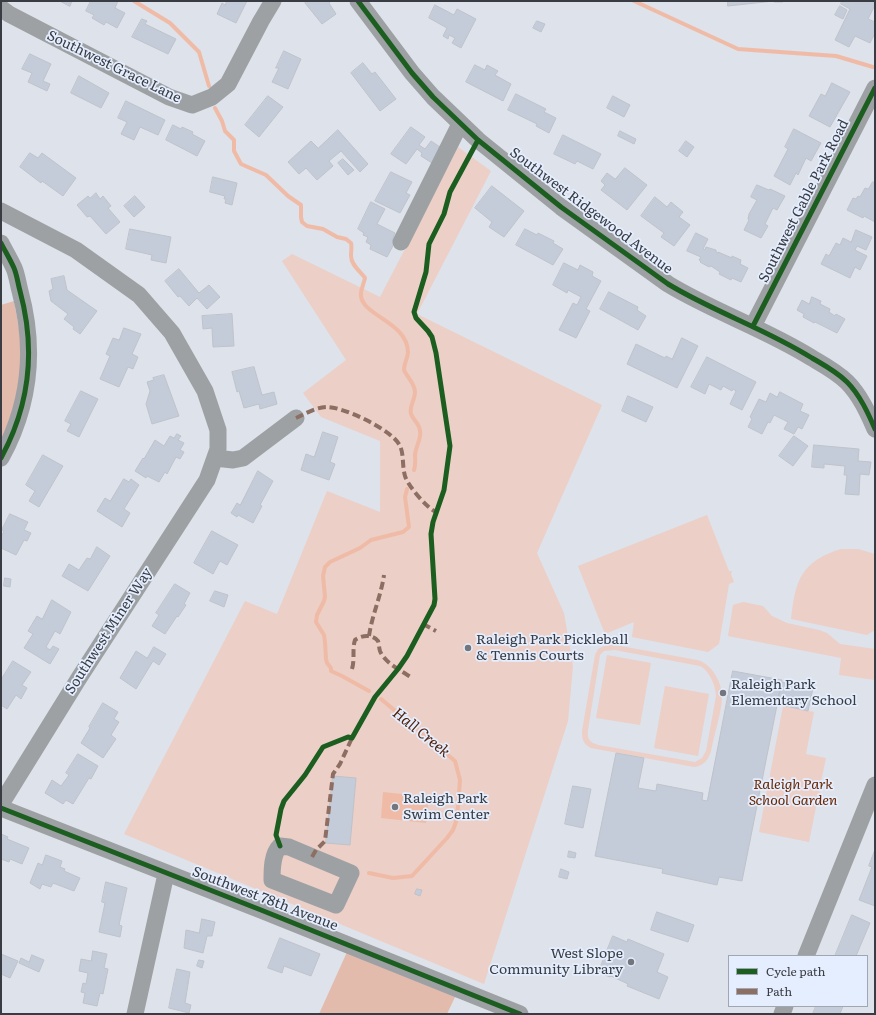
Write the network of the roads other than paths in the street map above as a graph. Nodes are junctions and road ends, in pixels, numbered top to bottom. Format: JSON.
{"nodes":[{"id":1,"x":273,"y":1,"type":"edge"},
{"id":2,"x":358,"y":1,"type":"edge"},
{"id":3,"x":1,"y":8,"type":"edge"},
{"id":4,"x":875,"y":88,"type":"edge"},
{"id":5,"x":460,"y":124,"type":"junction"},
{"id":6,"x":1,"y":210,"type":"edge"},
{"id":7,"x":401,"y":242,"type":"dead end"},
{"id":8,"x":1,"y":243,"type":"edge"},
{"id":9,"x":753,"y":326,"type":"junction"},
{"id":10,"x":296,"y":418,"type":"dead end"},
{"id":11,"x":875,"y":429,"type":"edge"},
{"id":12,"x":1,"y":458,"type":"edge"},
{"id":13,"x":215,"y":458,"type":"junction"},
{"id":14,"x":875,"y":785,"type":"edge"},
{"id":15,"x":1,"y":804,"type":"edge"},
{"id":16,"x":1,"y":808,"type":"edge"},
{"id":17,"x":166,"y":874,"type":"junction"},
{"id":18,"x":272,"y":880,"type":"joint"},
{"id":19,"x":806,"y":955,"type":"edge"},
{"id":20,"x":135,"y":1014,"type":"edge"},
{"id":21,"x":520,"y":1014,"type":"edge"}],
"edges":[{"from":1,"to":3,"type":"street","name":"Southwest Grace Lane"},
{"from":2,"to":5,"type":"street","name":"Southwest Ridgewood Avenue"},
{"from":4,"to":9,"type":"street","name":"Southwest Gable Park Road"},
{"from":5,"to":7,"type":"street"},
{"from":5,"to":9,"type":"street","name":"Southwest Ridgewood Avenue"},
{"from":6,"to":13,"type":"street","name":"Southwest Miner Way"},
{"from":8,"to":12,"type":"street"},
{"from":9,"to":11,"type":"street","name":"Southwest Ridgewood Avenue"},
{"from":10,"to":13,"type":"street"},
{"from":13,"to":15,"type":"street","name":"Southwest Miner Way"},
{"from":14,"to":19,"type":"street"},
{"from":16,"to":17,"type":"street","name":"Southwest 78th Avenue"},
{"from":17,"to":20,"type":"street"},
{"from":17,"to":21,"type":"street","name":"Southwest 78th Avenue"},
{"from":18,"to":18,"type":"street"}]}
